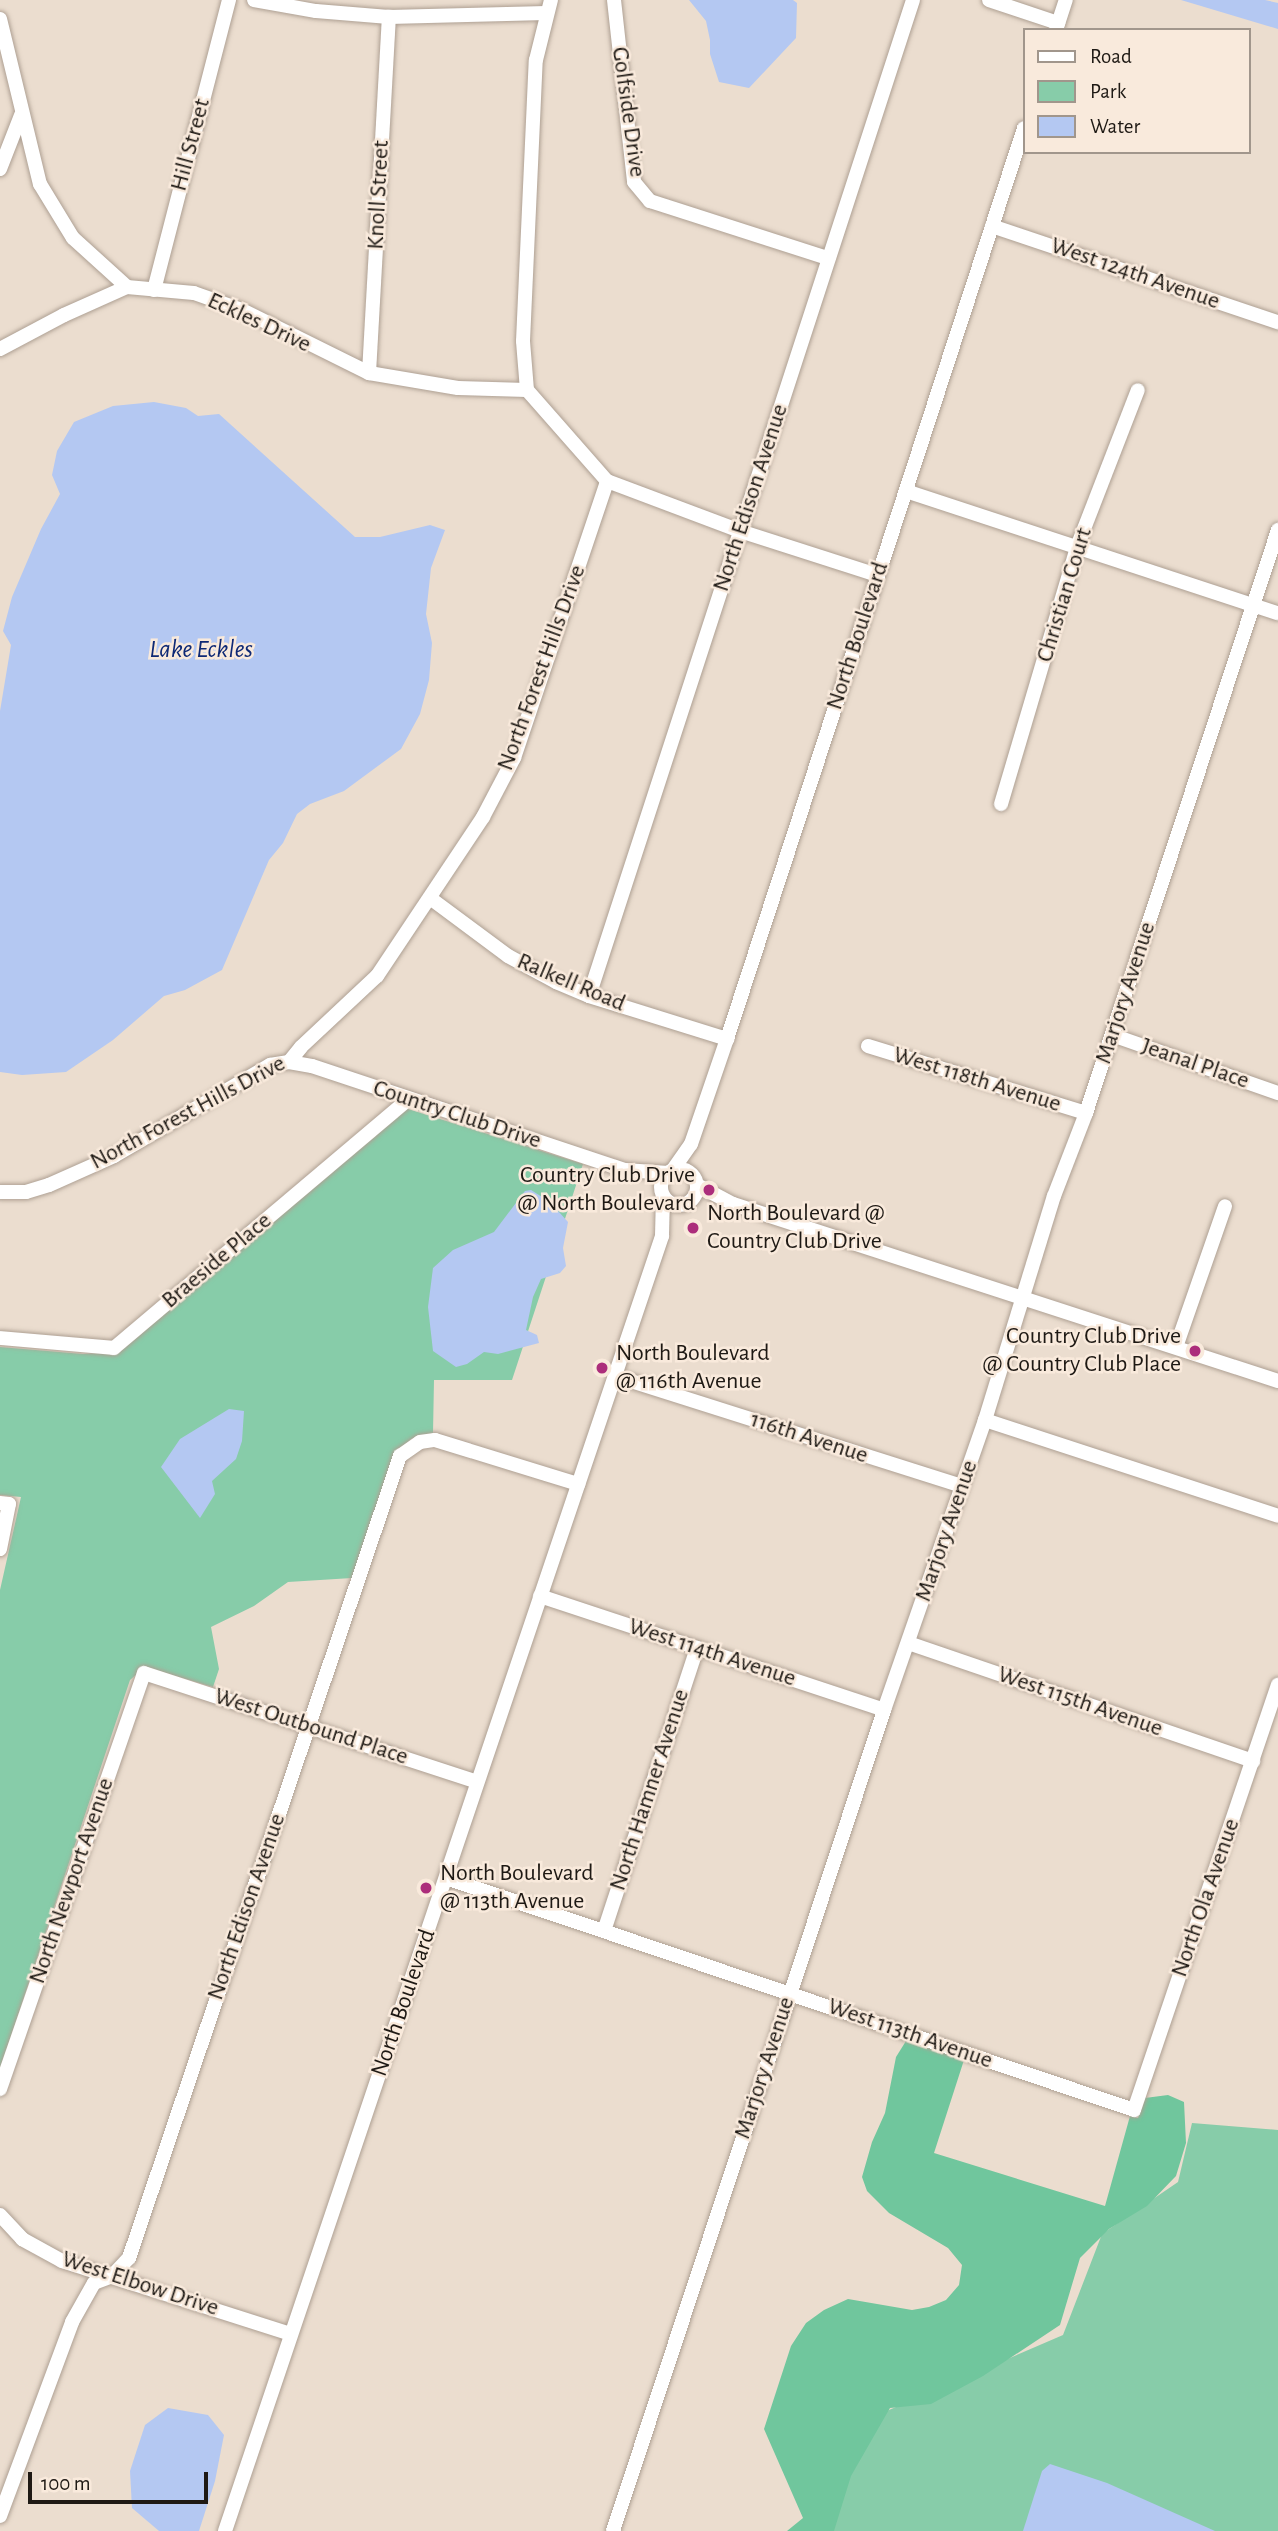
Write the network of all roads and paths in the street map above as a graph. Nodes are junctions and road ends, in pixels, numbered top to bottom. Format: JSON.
{"nodes":[{"id":1,"x":229,"y":0,"type":"edge"},
{"id":2,"x":254,"y":0,"type":"edge"},
{"id":3,"x":614,"y":0,"type":"edge"},
{"id":4,"x":913,"y":0,"type":"edge"},
{"id":5,"x":989,"y":0,"type":"edge"},
{"id":6,"x":1066,"y":0,"type":"edge"},
{"id":7,"x":549,"y":7,"type":"edge"},
{"id":8,"x":390,"y":17,"type":"junction"},
{"id":9,"x":0,"y":19,"type":"edge"},
{"id":10,"x":1057,"y":26,"type":"edge"},
{"id":11,"x":21,"y":115,"type":"junction"},
{"id":12,"x":1023,"y":131,"type":"edge"},
{"id":13,"x":0,"y":169,"type":"edge"},
{"id":14,"x":992,"y":226,"type":"junction"},
{"id":15,"x":828,"y":258,"type":"junction"},
{"id":16,"x":127,"y":287,"type":"junction"},
{"id":17,"x":154,"y":290,"type":"junction"},
{"id":18,"x":1278,"y":322,"type":"edge"},
{"id":19,"x":0,"y":349,"type":"edge"},
{"id":20,"x":369,"y":373,"type":"junction"},
{"id":21,"x":527,"y":390,"type":"junction"},
{"id":22,"x":1138,"y":390,"type":"dead end"},
{"id":23,"x":607,"y":481,"type":"junction"},
{"id":24,"x":906,"y":491,"type":"junction"},
{"id":25,"x":1278,"y":530,"type":"edge"},
{"id":26,"x":740,"y":531,"type":"junction"},
{"id":27,"x":1077,"y":547,"type":"junction"},
{"id":28,"x":877,"y":575,"type":"junction"},
{"id":29,"x":1254,"y":604,"type":"junction"},
{"id":30,"x":1278,"y":612,"type":"edge"},
{"id":31,"x":1001,"y":804,"type":"dead end"},
{"id":32,"x":430,"y":898,"type":"junction"},
{"id":33,"x":589,"y":996,"type":"junction"},
{"id":34,"x":1112,"y":1035,"type":"junction"},
{"id":35,"x":727,"y":1039,"type":"junction"},
{"id":36,"x":868,"y":1046,"type":"dead end"},
{"id":37,"x":289,"y":1062,"type":"junction"},
{"id":38,"x":1278,"y":1093,"type":"edge"},
{"id":39,"x":407,"y":1100,"type":"junction"},
{"id":40,"x":1086,"y":1113,"type":"junction"},
{"id":41,"x":691,"y":1144,"type":"junction"},
{"id":42,"x":625,"y":1170,"type":"junction"},
{"id":43,"x":670,"y":1172,"type":"junction"},
{"id":44,"x":696,"y":1181,"type":"junction"},
{"id":45,"x":0,"y":1192,"type":"edge"},
{"id":46,"x":662,"y":1194,"type":"junction"},
{"id":47,"x":687,"y":1203,"type":"junction"},
{"id":48,"x":733,"y":1204,"type":"junction"},
{"id":49,"x":1225,"y":1206,"type":"dead end"},
{"id":50,"x":662,"y":1236,"type":"junction"},
{"id":51,"x":1024,"y":1298,"type":"junction"},
{"id":52,"x":0,"y":1338,"type":"edge"},
{"id":53,"x":1175,"y":1347,"type":"junction"},
{"id":54,"x":615,"y":1377,"type":"junction"},
{"id":55,"x":1278,"y":1381,"type":"edge"},
{"id":56,"x":985,"y":1420,"type":"junction"},
{"id":57,"x":578,"y":1484,"type":"junction"},
{"id":58,"x":962,"y":1486,"type":"junction"},
{"id":59,"x":4,"y":1504,"type":"edge"},
{"id":60,"x":1278,"y":1516,"type":"edge"},
{"id":61,"x":0,"y":1549,"type":"edge"},
{"id":62,"x":540,"y":1596,"type":"junction"},
{"id":63,"x":908,"y":1643,"type":"junction"},
{"id":64,"x":697,"y":1648,"type":"junction"},
{"id":65,"x":144,"y":1673,"type":"joint"},
{"id":66,"x":1278,"y":1685,"type":"edge"},
{"id":67,"x":884,"y":1710,"type":"junction"},
{"id":68,"x":309,"y":1726,"type":"junction"},
{"id":69,"x":1253,"y":1761,"type":"junction"},
{"id":70,"x":477,"y":1782,"type":"junction"},
{"id":71,"x":446,"y":1878,"type":"junction"},
{"id":72,"x":604,"y":1931,"type":"junction"},
{"id":73,"x":790,"y":1994,"type":"junction"},
{"id":74,"x":0,"y":2089,"type":"edge"},
{"id":75,"x":1134,"y":2110,"type":"joint"},
{"id":76,"x":0,"y":2215,"type":"edge"},
{"id":77,"x":112,"y":2276,"type":"junction"},
{"id":78,"x":291,"y":2334,"type":"junction"},
{"id":79,"x":0,"y":2516,"type":"edge"},
{"id":80,"x":225,"y":2531,"type":"edge"},
{"id":81,"x":612,"y":2531,"type":"edge"}],
"edges":[{"from":1,"to":17,"type":"street","name":"Hill Street"},
{"from":2,"to":8,"type":"street"},
{"from":3,"to":15,"type":"street","name":"Golfside Drive"},
{"from":4,"to":15,"type":"street","name":"North Edison Avenue"},
{"from":5,"to":10,"type":"street"},
{"from":6,"to":10,"type":"street"},
{"from":7,"to":8,"type":"street"},
{"from":7,"to":21,"type":"street"},
{"from":8,"to":20,"type":"street","name":"Knoll Street"},
{"from":9,"to":11,"type":"street"},
{"from":11,"to":13,"type":"street"},
{"from":11,"to":16,"type":"street"},
{"from":12,"to":14,"type":"street","name":"North Boulevard"},
{"from":14,"to":18,"type":"street","name":"West 124th Avenue"},
{"from":14,"to":24,"type":"street","name":"North Boulevard"},
{"from":15,"to":26,"type":"street","name":"North Edison Avenue"},
{"from":16,"to":17,"type":"street","name":"Eckles Drive"},
{"from":16,"to":19,"type":"street"},
{"from":17,"to":20,"type":"street","name":"Eckles Drive"},
{"from":20,"to":21,"type":"street","name":"Eckles Drive"},
{"from":21,"to":23,"type":"street"},
{"from":22,"to":27,"type":"street","name":"Christian Court"},
{"from":23,"to":26,"type":"street"},
{"from":23,"to":32,"type":"street","name":"North Forest Hills Drive"},
{"from":24,"to":27,"type":"street"},
{"from":24,"to":28,"type":"street","name":"North Boulevard"},
{"from":25,"to":29,"type":"street","name":"Marjory Avenue"},
{"from":26,"to":28,"type":"street"},
{"from":26,"to":33,"type":"street","name":"North Edison Avenue"},
{"from":27,"to":29,"type":"street"},
{"from":27,"to":31,"type":"street","name":"Christian Court"},
{"from":28,"to":35,"type":"street","name":"North Boulevard"},
{"from":29,"to":30,"type":"street"},
{"from":29,"to":34,"type":"street","name":"Marjory Avenue"},
{"from":32,"to":33,"type":"street","name":"Ralkell Road"},
{"from":32,"to":37,"type":"street","name":"North Forest Hills Drive"},
{"from":33,"to":35,"type":"street","name":"Ralkell Road"},
{"from":34,"to":38,"type":"street","name":"Jeanal Place"},
{"from":34,"to":40,"type":"street","name":"Marjory Avenue"},
{"from":35,"to":41,"type":"street","name":"North Boulevard"},
{"from":36,"to":40,"type":"street","name":"West 118th Avenue"},
{"from":37,"to":39,"type":"street","name":"Country Club Drive"},
{"from":37,"to":45,"type":"street","name":"North Forest Hills Drive"},
{"from":39,"to":42,"type":"street","name":"Country Club Drive"},
{"from":39,"to":52,"type":"street","name":"Braeside Place"},
{"from":40,"to":51,"type":"street","name":"Marjory Avenue"},
{"from":41,"to":43,"type":"street","name":"North Boulevard"},
{"from":41,"to":44,"type":"street","name":"North Boulevard"},
{"from":42,"to":43,"type":"street","name":"Country Club Drive"},
{"from":42,"to":46,"type":"street","name":"Country Club Drive"},
{"from":43,"to":44,"type":"street"},
{"from":43,"to":46,"type":"street"},
{"from":44,"to":47,"type":"street"},
{"from":44,"to":48,"type":"street"},
{"from":46,"to":47,"type":"street"},
{"from":46,"to":50,"type":"street","name":"North Boulevard"},
{"from":47,"to":48,"type":"street"},
{"from":47,"to":50,"type":"street","name":"North Boulevard"},
{"from":48,"to":51,"type":"street"},
{"from":49,"to":53,"type":"street"},
{"from":50,"to":54,"type":"street","name":"North Boulevard"},
{"from":51,"to":53,"type":"street"},
{"from":51,"to":56,"type":"street","name":"Marjory Avenue"},
{"from":53,"to":55,"type":"street"},
{"from":54,"to":57,"type":"street","name":"North Boulevard"},
{"from":54,"to":58,"type":"street","name":"116th Avenue"},
{"from":56,"to":58,"type":"street","name":"Marjory Avenue"},
{"from":56,"to":60,"type":"street"},
{"from":57,"to":62,"type":"street","name":"North Boulevard"},
{"from":57,"to":68,"type":"street","name":"North Edison Avenue"},
{"from":58,"to":63,"type":"street","name":"Marjory Avenue"},
{"from":59,"to":61,"type":"street"},
{"from":62,"to":64,"type":"street","name":"West 114th Avenue"},
{"from":62,"to":70,"type":"street","name":"North Boulevard"},
{"from":63,"to":67,"type":"street","name":"Marjory Avenue"},
{"from":63,"to":69,"type":"street","name":"West 115th Avenue"},
{"from":64,"to":67,"type":"street","name":"West 114th Avenue"},
{"from":64,"to":72,"type":"street","name":"North Hamner Avenue"},
{"from":65,"to":68,"type":"street","name":"West Outbound Place"},
{"from":65,"to":74,"type":"street","name":"North Newport Avenue"},
{"from":66,"to":69,"type":"street","name":"North Ola Avenue"},
{"from":67,"to":73,"type":"street","name":"Marjory Avenue"},
{"from":68,"to":70,"type":"street","name":"West Outbound Place"},
{"from":68,"to":77,"type":"street","name":"North Edison Avenue"},
{"from":69,"to":75,"type":"street","name":"North Ola Avenue"},
{"from":70,"to":71,"type":"street","name":"North Boulevard"},
{"from":71,"to":72,"type":"street","name":"West 113th Avenue"},
{"from":71,"to":78,"type":"street","name":"North Boulevard"},
{"from":72,"to":73,"type":"street","name":"West 113th Avenue"},
{"from":73,"to":75,"type":"street","name":"West 113th Avenue"},
{"from":73,"to":81,"type":"street","name":"Marjory Avenue"},
{"from":76,"to":77,"type":"street","name":"West Elbow Drive"},
{"from":77,"to":78,"type":"street","name":"West Elbow Drive"},
{"from":77,"to":79,"type":"street","name":"North Edison Avenue"},
{"from":78,"to":80,"type":"street","name":"North Boulevard"}]}
